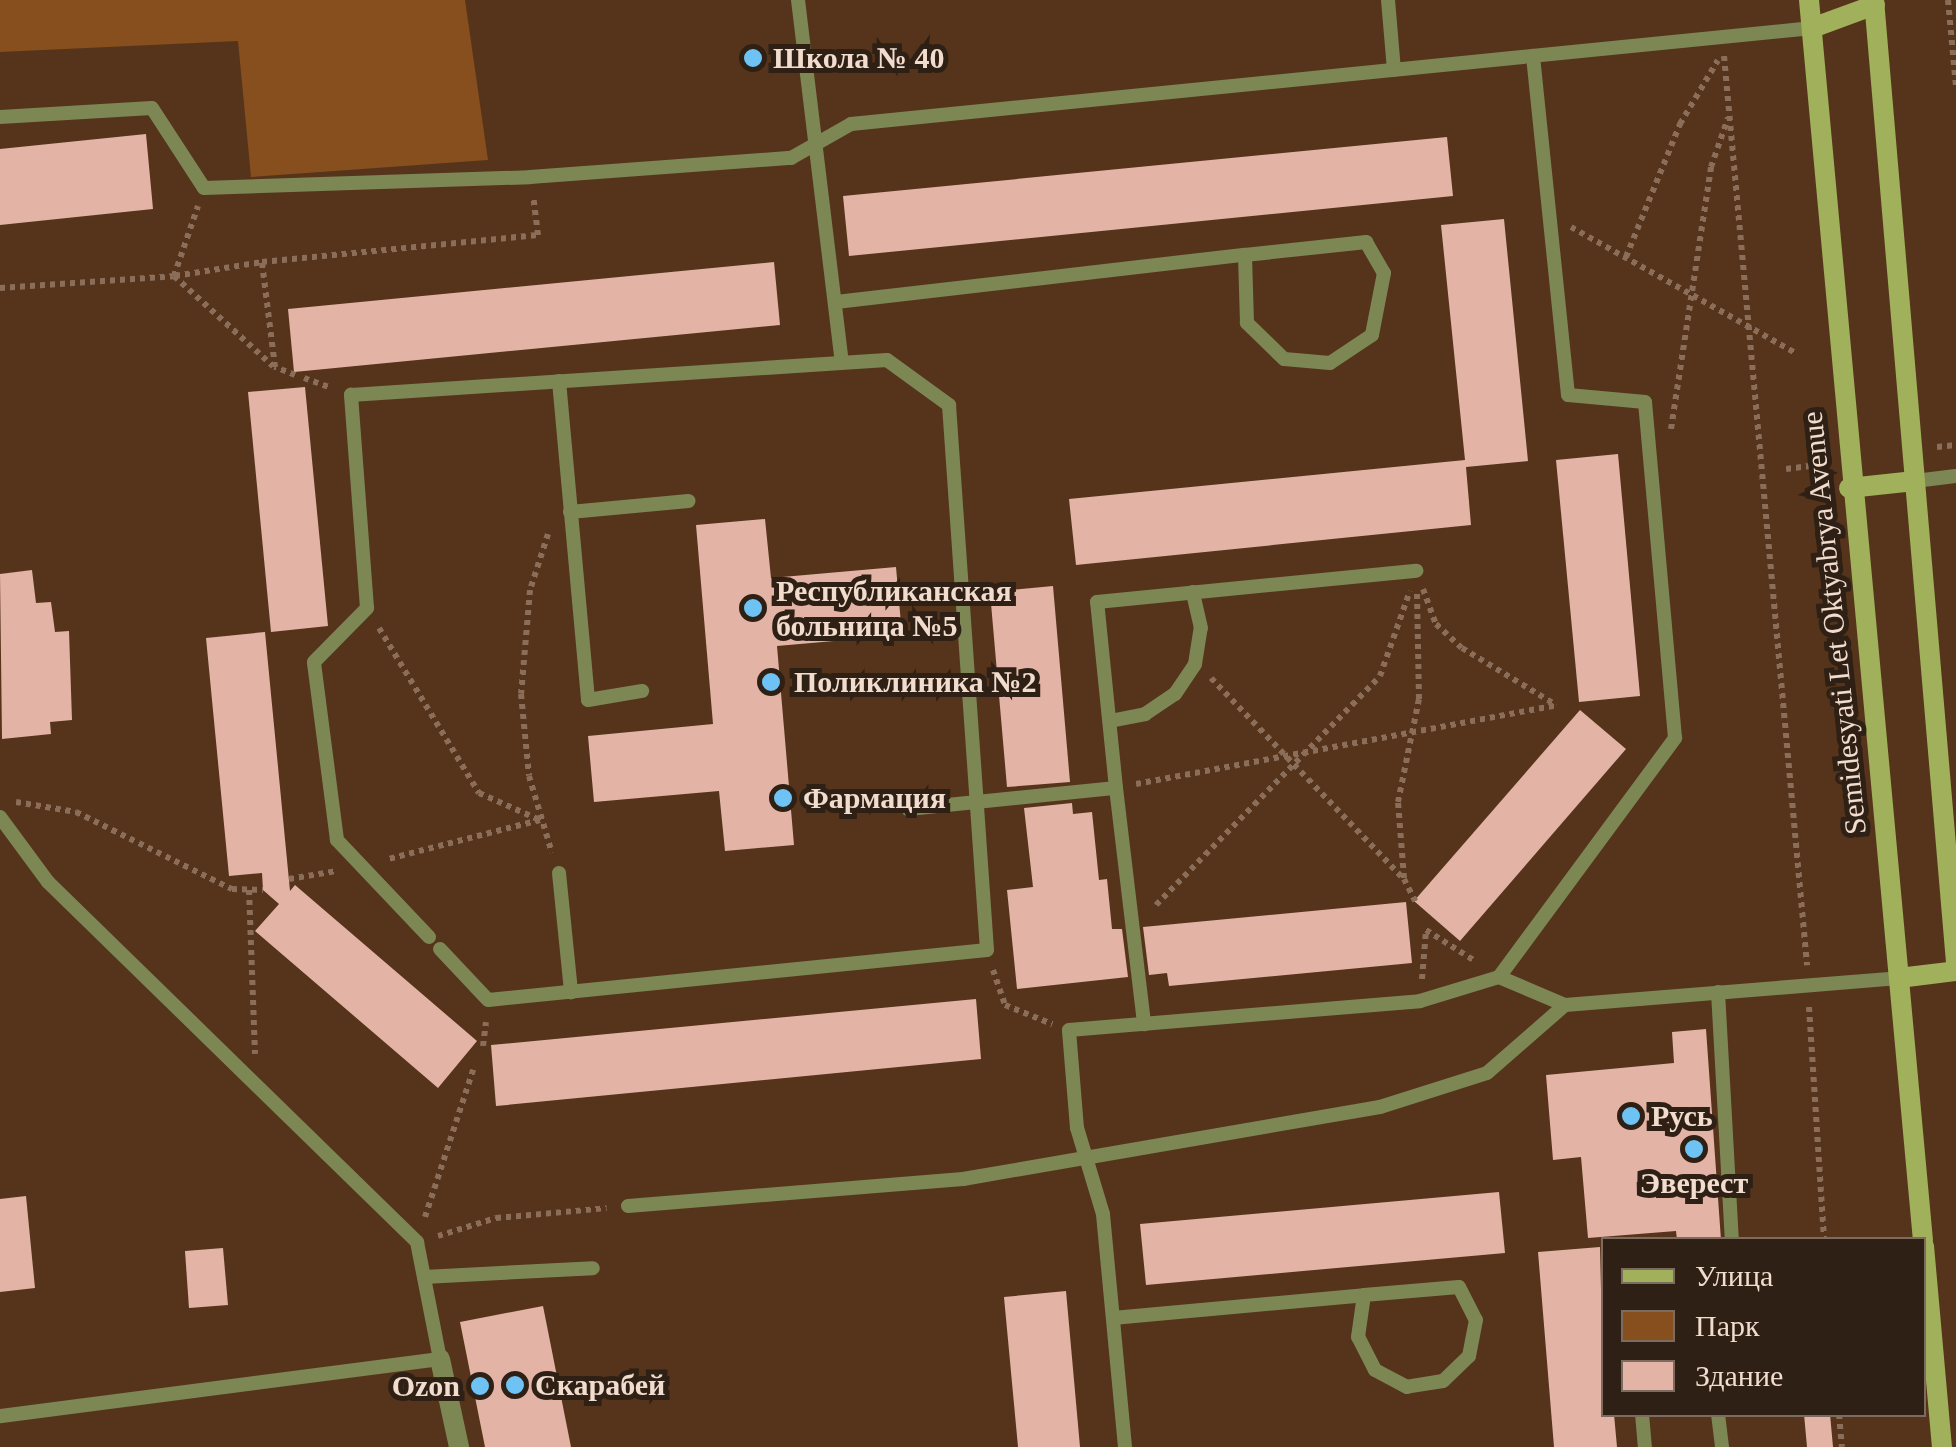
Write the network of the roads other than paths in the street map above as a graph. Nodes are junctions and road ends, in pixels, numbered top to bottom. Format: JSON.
{"nodes":[{"id":1,"x":798,"y":0,"type":"edge"},
{"id":2,"x":1388,"y":0,"type":"edge"},
{"id":3,"x":1809,"y":0,"type":"edge"},
{"id":4,"x":1874,"y":2,"type":"edge"},
{"id":5,"x":1812,"y":28,"type":"junction"},
{"id":6,"x":1532,"y":56,"type":"junction"},
{"id":7,"x":1394,"y":70,"type":"junction"},
{"id":8,"x":0,"y":117,"type":"edge"},
{"id":9,"x":817,"y":142,"type":"junction"},
{"id":10,"x":1245,"y":255,"type":"junction"},
{"id":11,"x":836,"y":302,"type":"junction"},
{"id":12,"x":842,"y":362,"type":"junction"},
{"id":13,"x":558,"y":382,"type":"junction"},
{"id":14,"x":1956,"y":476,"type":"edge"},
{"id":15,"x":1915,"y":481,"type":"junction"},
{"id":16,"x":1850,"y":488,"type":"junction"},
{"id":17,"x":688,"y":502,"type":"dead end"},
{"id":18,"x":570,"y":512,"type":"junction"},
{"id":19,"x":1416,"y":571,"type":"road end"},
{"id":20,"x":1194,"y":592,"type":"junction"},
{"id":21,"x":642,"y":691,"type":"dead end"},
{"id":22,"x":1110,"y":720,"type":"junction"},
{"id":23,"x":1116,"y":788,"type":"junction"},
{"id":24,"x":975,"y":802,"type":"junction"},
{"id":25,"x":908,"y":809,"type":"dead end"},
{"id":26,"x":0,"y":817,"type":"edge"},
{"id":27,"x":559,"y":873,"type":"road end"},
{"id":28,"x":429,"y":937,"type":"dead end"},
{"id":29,"x":440,"y":949,"type":"dead end"},
{"id":30,"x":1956,"y":962,"type":"edge"},
{"id":31,"x":1956,"y":971,"type":"edge"},
{"id":32,"x":1499,"y":977,"type":"junction"},
{"id":33,"x":1899,"y":978,"type":"junction"},
{"id":34,"x":572,"y":992,"type":"junction"},
{"id":35,"x":1718,"y":992,"type":"junction"},
{"id":36,"x":1565,"y":1005,"type":"junction"},
{"id":37,"x":1144,"y":1024,"type":"junction"},
{"id":38,"x":1086,"y":1158,"type":"junction"},
{"id":39,"x":628,"y":1206,"type":"road end"},
{"id":40,"x":1732,"y":1237,"type":"edge"},
{"id":41,"x":1922,"y":1237,"type":"edge"},
{"id":42,"x":593,"y":1268,"type":"dead end"},
{"id":43,"x":1926,"y":1275,"type":"edge"},
{"id":44,"x":424,"y":1278,"type":"junction"},
{"id":45,"x":1364,"y":1296,"type":"junction"},
{"id":46,"x":1113,"y":1318,"type":"junction"},
{"id":47,"x":440,"y":1359,"type":"junction"},
{"id":48,"x":0,"y":1416,"type":"edge"},
{"id":49,"x":1642,"y":1417,"type":"edge"},
{"id":50,"x":1718,"y":1417,"type":"edge"},
{"id":51,"x":459,"y":1447,"type":"edge"},
{"id":52,"x":1125,"y":1447,"type":"edge"},
{"id":53,"x":1646,"y":1447,"type":"edge"},
{"id":54,"x":1722,"y":1447,"type":"edge"},
{"id":55,"x":1942,"y":1447,"type":"edge"}],
"edges":[{"from":1,"to":9,"type":"lane"},
{"from":2,"to":7,"type":"lane"},
{"from":3,"to":5,"type":"main road","name":"Semidesyati Let Oktyabrya Avenue"},
{"from":4,"to":5,"type":"main road"},
{"from":4,"to":15,"type":"main road"},
{"from":5,"to":6,"type":"lane"},
{"from":5,"to":16,"type":"main road","name":"Semidesyati Let Oktyabrya Avenue"},
{"from":6,"to":7,"type":"lane"},
{"from":6,"to":32,"type":"lane"},
{"from":7,"to":9,"type":"lane"},
{"from":8,"to":9,"type":"lane"},
{"from":9,"to":11,"type":"lane"},
{"from":10,"to":10,"type":"lane"},
{"from":10,"to":11,"type":"lane"},
{"from":11,"to":12,"type":"lane"},
{"from":12,"to":13,"type":"lane"},
{"from":12,"to":24,"type":"lane"},
{"from":13,"to":18,"type":"lane"},
{"from":13,"to":28,"type":"lane"},
{"from":14,"to":15,"type":"lane"},
{"from":15,"to":16,"type":"main road"},
{"from":15,"to":30,"type":"main road"},
{"from":16,"to":33,"type":"main road","name":"Semidesyati Let Oktyabrya Avenue"},
{"from":17,"to":18,"type":"lane"},
{"from":18,"to":21,"type":"lane"},
{"from":19,"to":20,"type":"lane"},
{"from":20,"to":22,"type":"lane"},
{"from":20,"to":22,"type":"lane"},
{"from":22,"to":23,"type":"lane"},
{"from":23,"to":24,"type":"lane"},
{"from":23,"to":37,"type":"lane"},
{"from":24,"to":25,"type":"lane"},
{"from":24,"to":34,"type":"lane"},
{"from":26,"to":44,"type":"lane"},
{"from":27,"to":34,"type":"lane"},
{"from":29,"to":34,"type":"lane"},
{"from":31,"to":33,"type":"main road"},
{"from":32,"to":36,"type":"lane"},
{"from":32,"to":37,"type":"lane"},
{"from":33,"to":35,"type":"lane"},
{"from":33,"to":41,"type":"main road","name":"Semidesyati Let Oktyabrya Avenue"},
{"from":35,"to":36,"type":"lane"},
{"from":35,"to":40,"type":"lane"},
{"from":36,"to":38,"type":"lane"},
{"from":37,"to":38,"type":"lane"},
{"from":38,"to":39,"type":"lane"},
{"from":38,"to":46,"type":"lane"},
{"from":42,"to":44,"type":"lane"},
{"from":43,"to":55,"type":"main road","name":"Semidesyati Let Oktyabrya Avenue"},
{"from":44,"to":47,"type":"lane"},
{"from":45,"to":45,"type":"lane"},
{"from":45,"to":46,"type":"lane"},
{"from":46,"to":52,"type":"lane"},
{"from":47,"to":48,"type":"lane"},
{"from":47,"to":51,"type":"street"},
{"from":49,"to":53,"type":"lane"},
{"from":50,"to":54,"type":"lane"}]}
